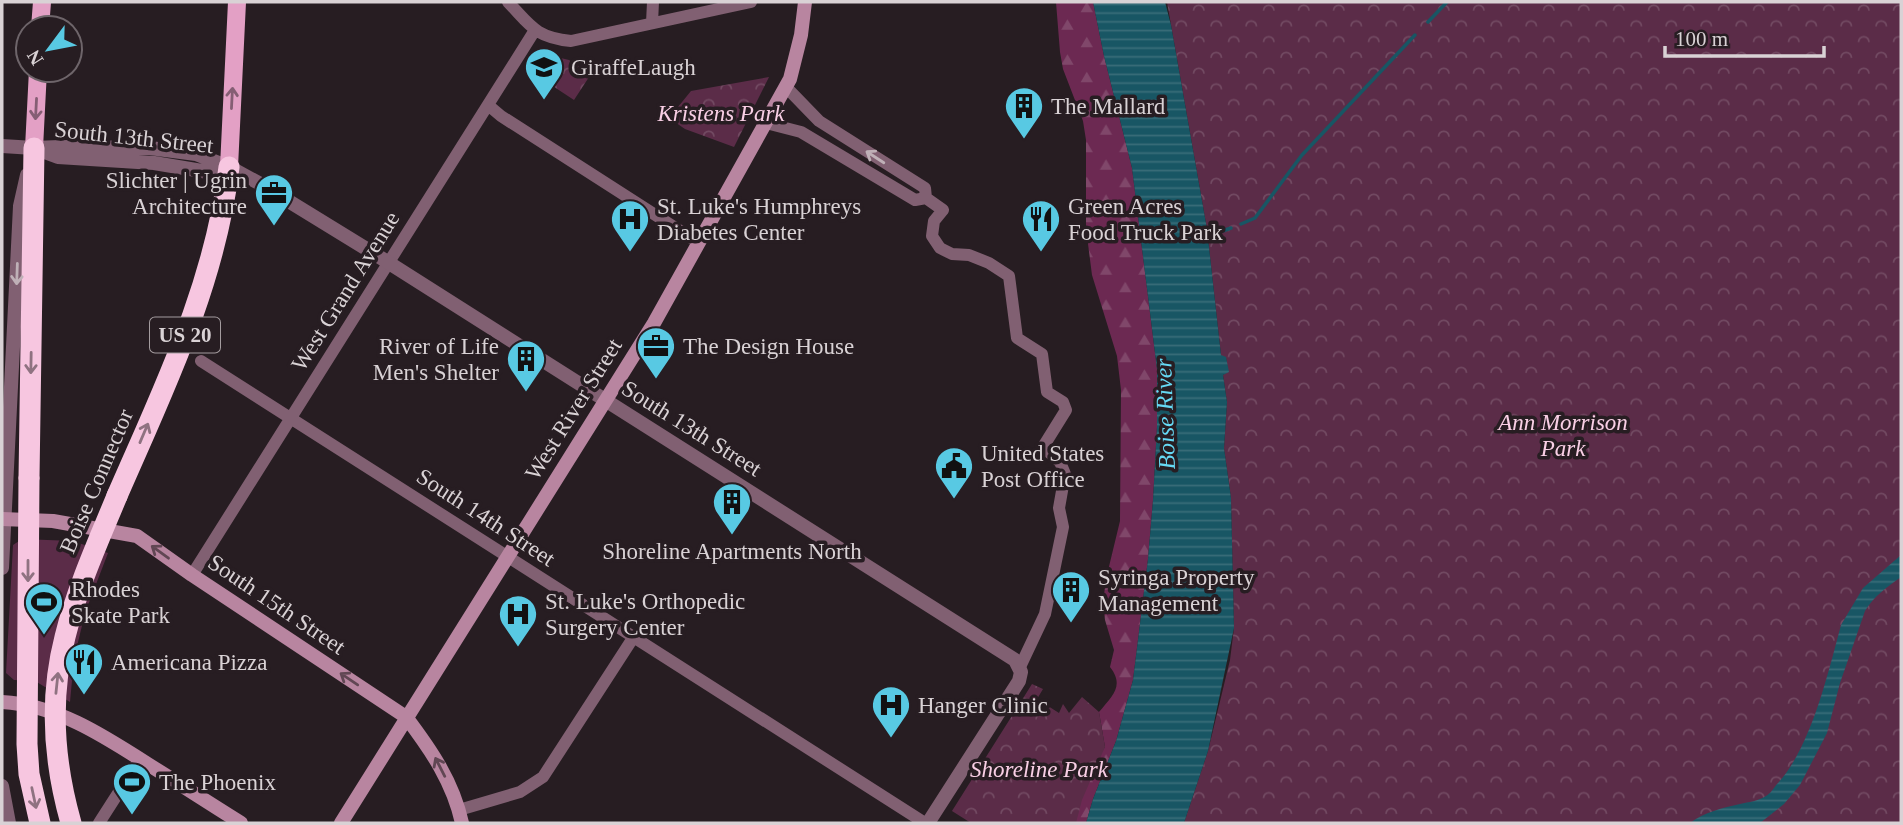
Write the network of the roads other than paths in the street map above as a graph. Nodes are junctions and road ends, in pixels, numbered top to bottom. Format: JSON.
{"nodes":[{"id":1,"x":237,"y":2,"type":"edge"},
{"id":2,"x":508,"y":2,"type":"edge"},
{"id":3,"x":653,"y":2,"type":"edge"},
{"id":4,"x":751,"y":2,"type":"edge"},
{"id":5,"x":805,"y":2,"type":"edge"},
{"id":6,"x":652,"y":23,"type":"junction"},
{"id":7,"x":535,"y":30,"type":"junction"},
{"id":8,"x":37,"y":84,"type":"edge"},
{"id":9,"x":786,"y":87,"type":"junction"},
{"id":10,"x":488,"y":105,"type":"junction"},
{"id":11,"x":766,"y":123,"type":"junction"},
{"id":12,"x":2,"y":146,"type":"edge"},
{"id":13,"x":34,"y":148,"type":"junction"},
{"id":14,"x":229,"y":167,"type":"junction"},
{"id":15,"x":926,"y":198,"type":"junction"},
{"id":16,"x":699,"y":243,"type":"junction"},
{"id":17,"x":388,"y":262,"type":"junction"},
{"id":18,"x":8,"y":332,"type":"edge"},
{"id":19,"x":201,"y":362,"type":"dead end"},
{"id":20,"x":606,"y":400,"type":"junction"},
{"id":21,"x":290,"y":419,"type":"junction"},
{"id":22,"x":3,"y":519,"type":"edge"},
{"id":23,"x":506,"y":556,"type":"junction"},
{"id":24,"x":2,"y":568,"type":"edge"},
{"id":25,"x":192,"y":575,"type":"junction"},
{"id":26,"x":634,"y":638,"type":"junction"},
{"id":27,"x":1020,"y":667,"type":"junction"},
{"id":28,"x":2,"y":702,"type":"edge"},
{"id":29,"x":406,"y":717,"type":"junction"},
{"id":30,"x":140,"y":759,"type":"junction"},
{"id":31,"x":2,"y":786,"type":"edge"},
{"id":32,"x":461,"y":817,"type":"edge"},
{"id":33,"x":9,"y":823,"type":"edge"},
{"id":34,"x":40,"y":823,"type":"edge"},
{"id":35,"x":71,"y":823,"type":"edge"},
{"id":36,"x":99,"y":823,"type":"edge"},
{"id":37,"x":241,"y":823,"type":"edge"},
{"id":38,"x":341,"y":823,"type":"edge"},
{"id":39,"x":926,"y":823,"type":"edge"}],
"edges":[{"from":14,"to":1,"type":"main road","number":"US 20","one_way":true},
{"from":2,"to":7,"type":"street"},
{"from":3,"to":6,"type":"street"},
{"from":4,"to":6,"type":"street"},
{"from":5,"to":9,"type":"main road","name":"West River Street"},
{"from":6,"to":7,"type":"street"},
{"from":7,"to":10,"type":"street","name":"West Grand Avenue"},
{"from":8,"to":13,"type":"main road","one_way":true},
{"from":9,"to":11,"type":"main road","name":"West River Street"},
{"from":15,"to":9,"type":"street","one_way":true},
{"from":10,"to":16,"type":"street"},
{"from":10,"to":17,"type":"street","name":"West Grand Avenue"},
{"from":11,"to":15,"type":"street"},
{"from":11,"to":16,"type":"main road","name":"West River Street"},
{"from":12,"to":13,"type":"street","name":"South 13th Street"},
{"from":13,"to":14,"type":"street","name":"South 13th Street"},
{"from":13,"to":18,"type":"street","one_way":true},
{"from":13,"to":34,"type":"highway","name":"Boise Connector","one_way":true,"bridge":true},
{"from":14,"to":17,"type":"street","name":"South 13th Street"},
{"from":35,"to":14,"type":"highway","name":"Boise Connector","number":"US 20","one_way":true,"bridge":true},
{"from":15,"to":27,"type":"street"},
{"from":16,"to":20,"type":"main road","name":"West River Street"},
{"from":17,"to":20,"type":"street","name":"South 13th Street"},
{"from":17,"to":21,"type":"street","name":"West Grand Avenue"},
{"from":18,"to":22,"type":"street"},
{"from":19,"to":21,"type":"street","name":"South 14th Street"},
{"from":20,"to":23,"type":"main road","name":"West River Street"},
{"from":20,"to":27,"type":"street","name":"South 13th Street"},
{"from":21,"to":23,"type":"street","name":"South 14th Street"},
{"from":21,"to":25,"type":"street","name":"West Grand Avenue"},
{"from":22,"to":24,"type":"street"},
{"from":25,"to":22,"type":"main road","name":"South 15th Street","one_way":true},
{"from":23,"to":26,"type":"street","name":"South 14th Street"},
{"from":23,"to":29,"type":"main road","name":"West River Street"},
{"from":29,"to":25,"type":"main road","name":"South 15th Street","one_way":true},
{"from":26,"to":32,"type":"street"},
{"from":26,"to":39,"type":"street","name":"South 14th Street"},
{"from":27,"to":39,"type":"street"},
{"from":28,"to":30,"type":"main road"},
{"from":32,"to":29,"type":"main road","name":"South 15th Street","one_way":true},
{"from":29,"to":38,"type":"main road","name":"West River Street"},
{"from":30,"to":36,"type":"street"},
{"from":30,"to":37,"type":"main road"},
{"from":31,"to":33,"type":"street"}]}
